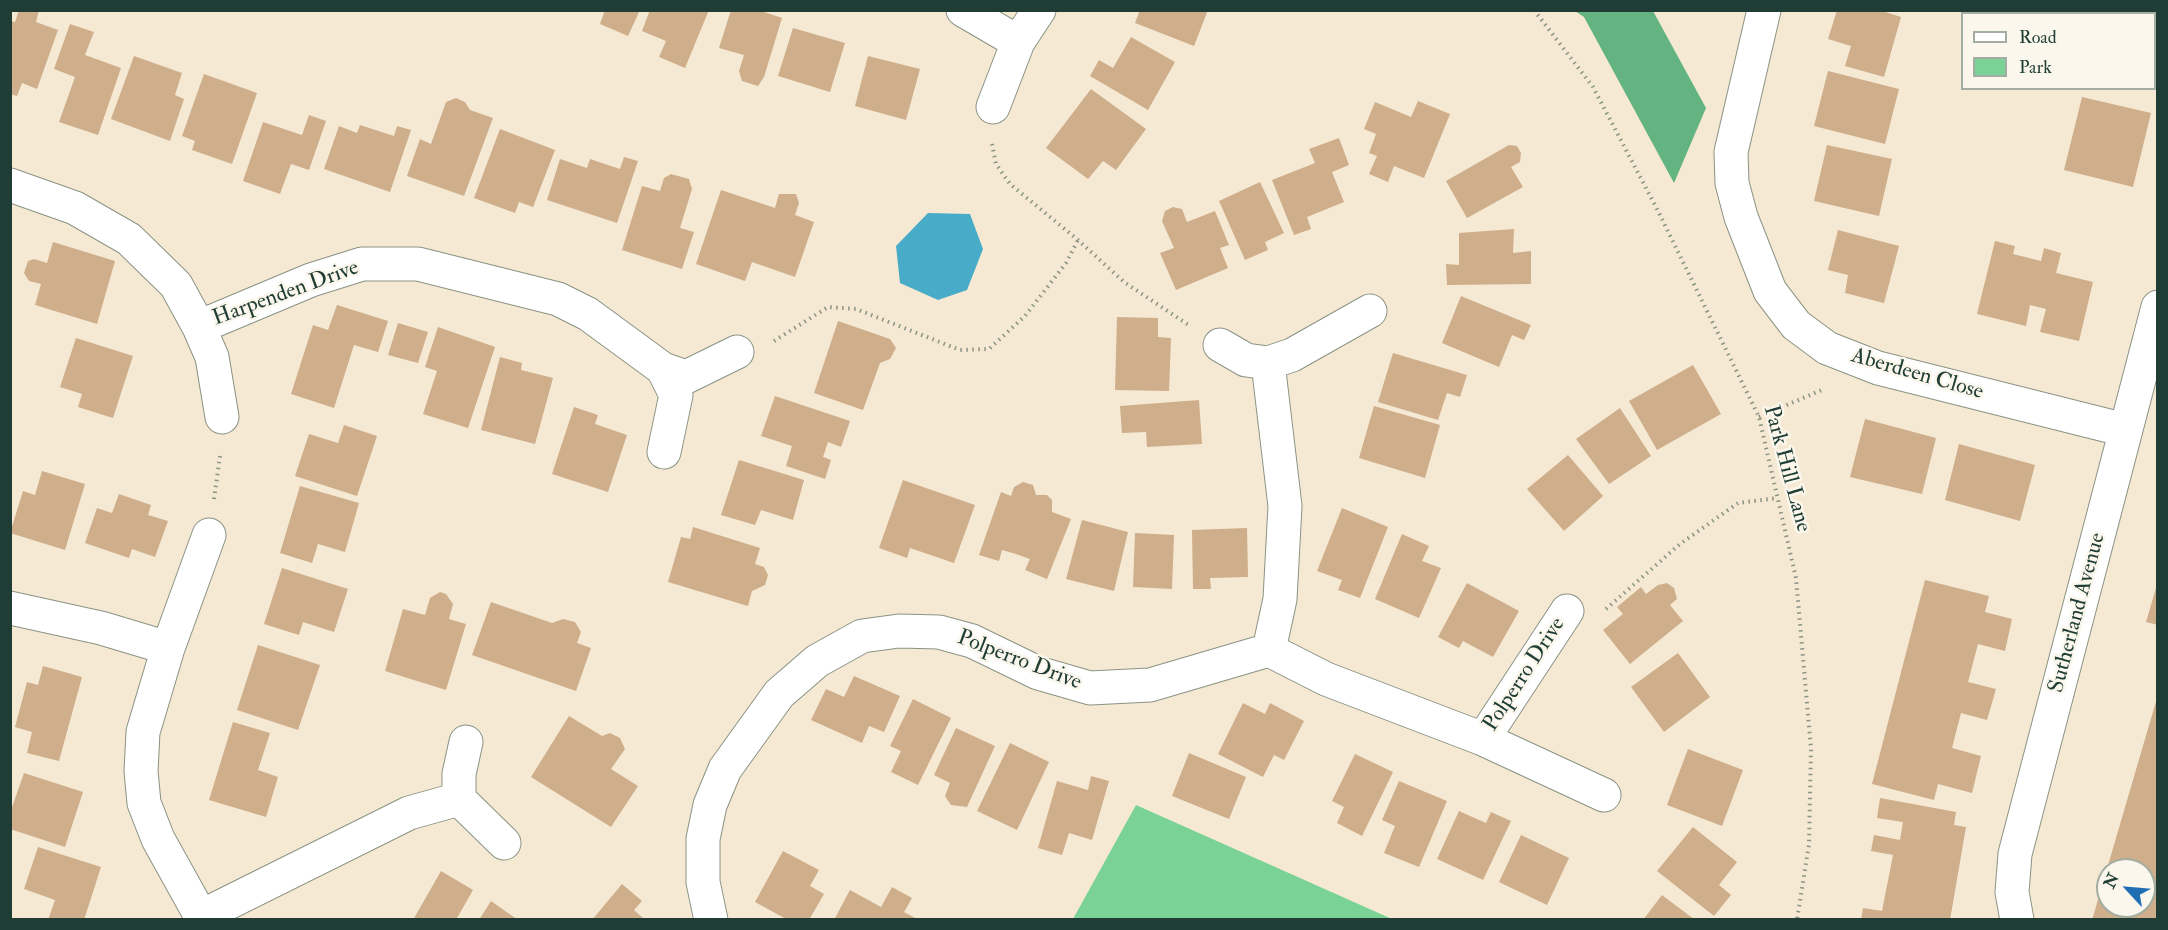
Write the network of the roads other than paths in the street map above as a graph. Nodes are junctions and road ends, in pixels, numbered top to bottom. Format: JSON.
{"nodes":[{"id":1,"x":963,"y":10,"type":"edge"},
{"id":2,"x":1040,"y":10,"type":"edge"},
{"id":3,"x":1764,"y":10,"type":"edge"},
{"id":4,"x":1018,"y":42,"type":"junction"},
{"id":5,"x":993,"y":107,"type":"road end"},
{"id":6,"x":10,"y":184,"type":"edge"},
{"id":7,"x":2157,"y":308,"type":"edge"},
{"id":8,"x":1370,"y":311,"type":"dead end"},
{"id":9,"x":199,"y":327,"type":"junction"},
{"id":10,"x":1220,"y":345,"type":"road end"},
{"id":11,"x":737,"y":352,"type":"road end"},
{"id":12,"x":1269,"y":363,"type":"junction"},
{"id":13,"x":663,"y":369,"type":"junction"},
{"id":14,"x":222,"y":417,"type":"road end"},
{"id":15,"x":2125,"y":430,"type":"junction"},
{"id":16,"x":664,"y":452,"type":"dead end"},
{"id":17,"x":209,"y":535,"type":"road end"},
{"id":18,"x":10,"y":608,"type":"edge"},
{"id":19,"x":1567,"y":610,"type":"road end"},
{"id":20,"x":168,"y":648,"type":"junction"},
{"id":21,"x":1269,"y":650,"type":"junction"},
{"id":22,"x":1483,"y":739,"type":"junction"},
{"id":23,"x":466,"y":742,"type":"dead end"},
{"id":24,"x":1604,"y":795,"type":"dead end"},
{"id":25,"x":459,"y":799,"type":"junction"},
{"id":26,"x":504,"y":843,"type":"dead end"},
{"id":27,"x":203,"y":918,"type":"edge"},
{"id":28,"x":711,"y":920,"type":"edge"},
{"id":29,"x":2017,"y":920,"type":"edge"}],
"edges":[{"from":1,"to":4,"type":"street"},
{"from":2,"to":4,"type":"street"},
{"from":3,"to":15,"type":"street","name":"Aberdeen Close"},
{"from":4,"to":5,"type":"street"},
{"from":6,"to":9,"type":"street","name":"Harpenden Drive"},
{"from":7,"to":15,"type":"street","name":"Sutherland Avenue"},
{"from":8,"to":12,"type":"street"},
{"from":9,"to":13,"type":"street","name":"Harpenden Drive"},
{"from":9,"to":14,"type":"street"},
{"from":10,"to":12,"type":"street"},
{"from":11,"to":13,"type":"street","name":"Harpenden Drive"},
{"from":12,"to":21,"type":"street"},
{"from":13,"to":16,"type":"street","name":"Harpenden Drive"},
{"from":15,"to":29,"type":"street","name":"Sutherland Avenue"},
{"from":17,"to":20,"type":"street"},
{"from":18,"to":20,"type":"street"},
{"from":19,"to":22,"type":"street","name":"Polperro Drive"},
{"from":20,"to":27,"type":"street"},
{"from":21,"to":22,"type":"street","name":"Polperro Drive"},
{"from":21,"to":28,"type":"street","name":"Polperro Drive"},
{"from":22,"to":24,"type":"street","name":"Polperro Drive"},
{"from":23,"to":25,"type":"street"},
{"from":25,"to":26,"type":"street"},
{"from":25,"to":27,"type":"street"}]}
